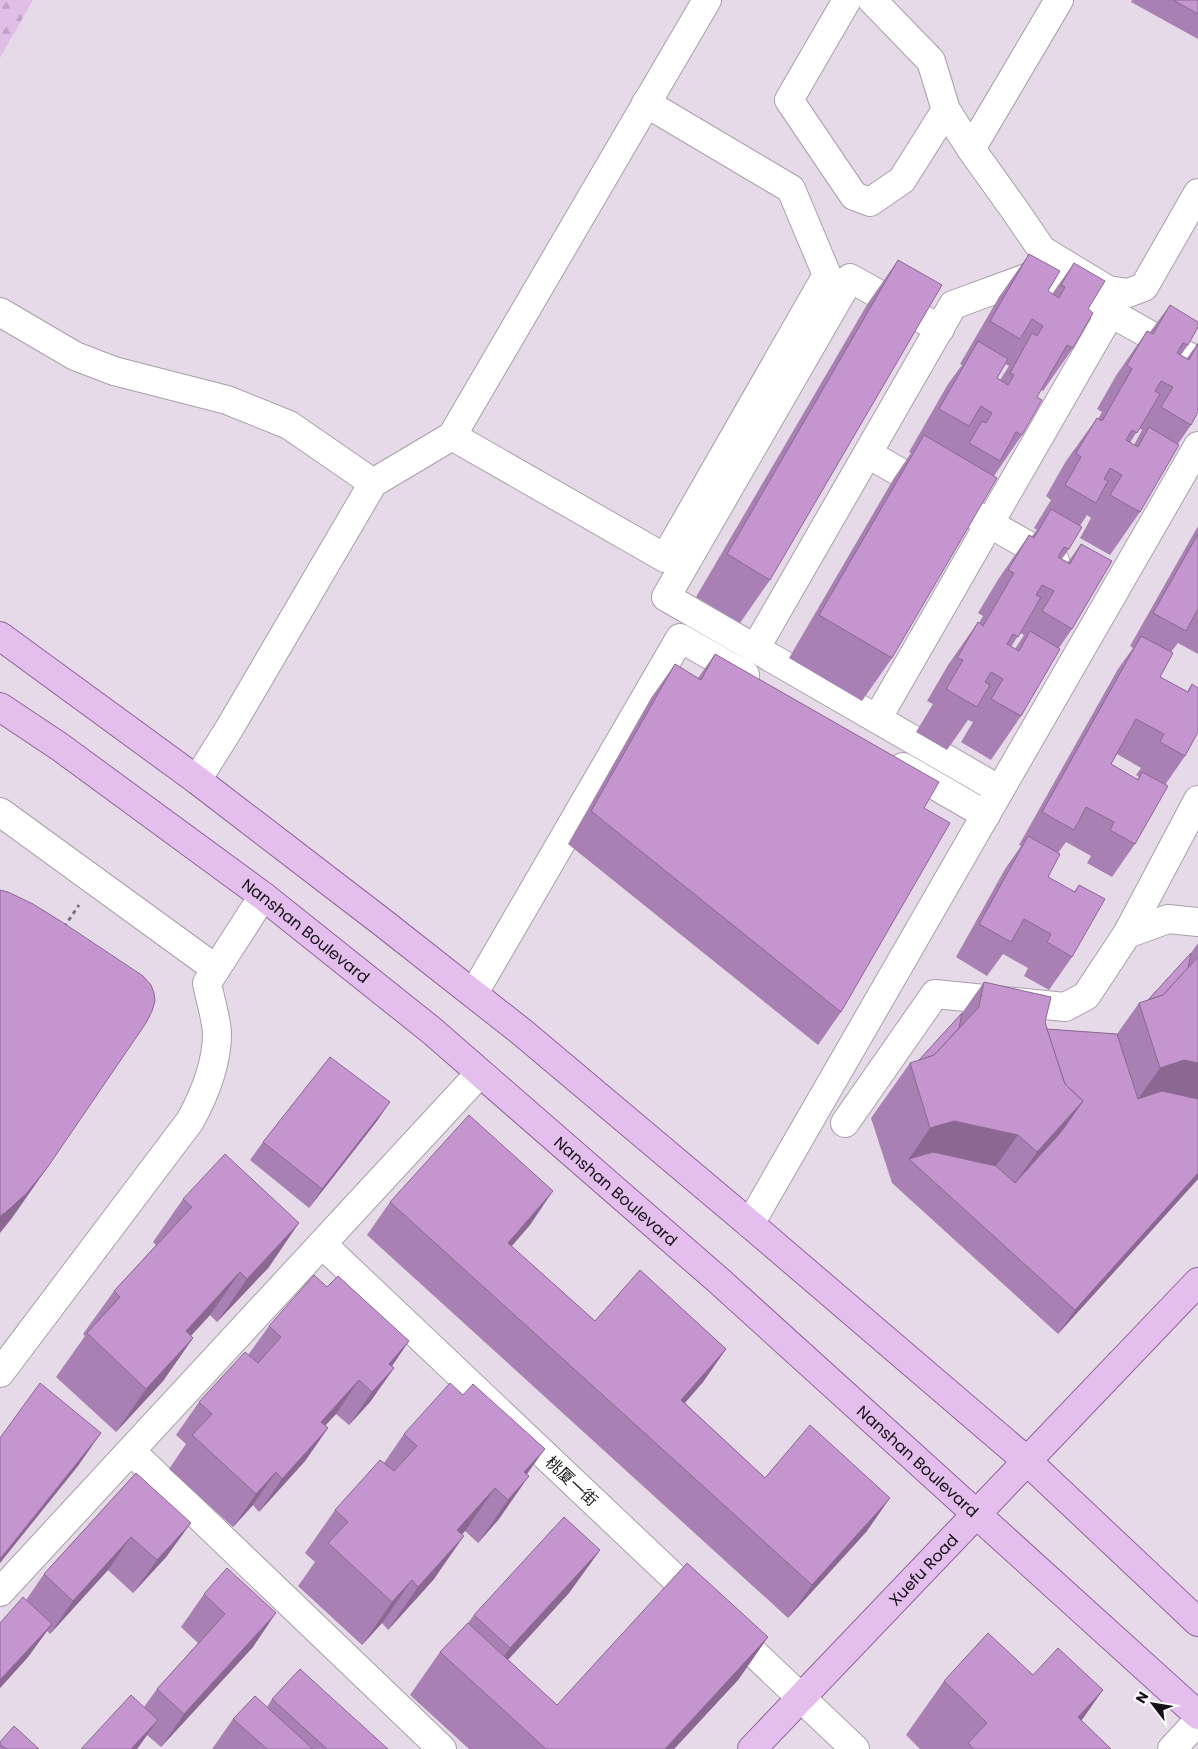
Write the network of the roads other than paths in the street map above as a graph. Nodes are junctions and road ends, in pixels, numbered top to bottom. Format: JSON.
{"nodes":[{"id":1,"x":706,"y":0,"type":"edge"},
{"id":2,"x":847,"y":0,"type":"edge"},
{"id":3,"x":872,"y":0,"type":"edge"},
{"id":4,"x":1059,"y":0,"type":"edge"},
{"id":5,"x":646,"y":103,"type":"junction"},
{"id":6,"x":946,"y":110,"type":"junction"},
{"id":7,"x":971,"y":149,"type":"junction"},
{"id":8,"x":1198,"y":193,"type":"edge"},
{"id":9,"x":0,"y":312,"type":"edge"},
{"id":10,"x":1110,"y":312,"type":"junction"},
{"id":11,"x":940,"y":329,"type":"junction"},
{"id":12,"x":1198,"y":362,"type":"edge"},
{"id":13,"x":452,"y":436,"type":"junction"},
{"id":14,"x":1198,"y":446,"type":"edge"},
{"id":15,"x":868,"y":454,"type":"junction"},
{"id":16,"x":373,"y":483,"type":"junction"},
{"id":17,"x":989,"y":524,"type":"junction"},
{"id":18,"x":1112,"y":595,"type":"junction"},
{"id":19,"x":0,"y":636,"type":"edge"},
{"id":20,"x":755,"y":649,"type":"junction"},
{"id":21,"x":765,"y":687,"type":"edge"},
{"id":22,"x":0,"y":708,"type":"edge"},
{"id":23,"x":877,"y":719,"type":"junction"},
{"id":24,"x":884,"y":756,"type":"edge"},
{"id":25,"x":197,"y":780,"type":"junction"},
{"id":26,"x":1000,"y":790,"type":"junction"},
{"id":27,"x":1198,"y":800,"type":"edge"},
{"id":28,"x":0,"y":812,"type":"edge"},
{"id":29,"x":986,"y":815,"type":"junction"},
{"id":30,"x":263,"y":896,"type":"junction"},
{"id":31,"x":1198,"y":922,"type":"edge"},
{"id":32,"x":1127,"y":934,"type":"junction"},
{"id":33,"x":216,"y":969,"type":"junction"},
{"id":34,"x":474,"y":993,"type":"junction"},
{"id":35,"x":480,"y":1073,"type":"junction"},
{"id":36,"x":845,"y":1123,"type":"dead end"},
{"id":37,"x":750,"y":1224,"type":"junction"},
{"id":38,"x":322,"y":1244,"type":"junction"},
{"id":39,"x":1198,"y":1282,"type":"edge"},
{"id":40,"x":0,"y":1373,"type":"edge"},
{"id":41,"x":130,"y":1451,"type":"junction"},
{"id":42,"x":1027,"y":1461,"type":"junction"},
{"id":43,"x":977,"y":1514,"type":"junction"},
{"id":44,"x":0,"y":1592,"type":"edge"},
{"id":45,"x":1198,"y":1622,"type":"edge"},
{"id":46,"x":801,"y":1698,"type":"junction"},
{"id":47,"x":1198,"y":1715,"type":"edge"},
{"id":48,"x":1198,"y":1721,"type":"edge"},
{"id":49,"x":442,"y":1749,"type":"edge"},
{"id":50,"x":752,"y":1749,"type":"edge"},
{"id":51,"x":855,"y":1749,"type":"edge"},
{"id":52,"x":1172,"y":1749,"type":"edge"}],
"edges":[{"from":1,"to":5,"type":"street"},
{"from":2,"to":6,"type":"street"},
{"from":3,"to":6,"type":"street"},
{"from":4,"to":7,"type":"street"},
{"from":5,"to":13,"type":"street"},
{"from":5,"to":13,"type":"street"},
{"from":6,"to":7,"type":"street"},
{"from":7,"to":8,"type":"street"},
{"from":9,"to":16,"type":"street"},
{"from":10,"to":11,"type":"street"},
{"from":10,"to":12,"type":"street"},
{"from":10,"to":17,"type":"street"},
{"from":11,"to":15,"type":"street"},
{"from":11,"to":20,"type":"street"},
{"from":13,"to":16,"type":"street"},
{"from":14,"to":18,"type":"street"},
{"from":15,"to":17,"type":"street"},
{"from":15,"to":20,"type":"street"},
{"from":16,"to":25,"type":"street"},
{"from":17,"to":18,"type":"street"},
{"from":17,"to":23,"type":"street"},
{"from":18,"to":26,"type":"street"},
{"from":19,"to":25,"type":"main road"},
{"from":20,"to":23,"type":"street"},
{"from":21,"to":34,"type":"street"},
{"from":22,"to":30,"type":"main road","name":"Nanshan Boulevard"},
{"from":23,"to":26,"type":"street"},
{"from":24,"to":29,"type":"street"},
{"from":25,"to":34,"type":"main road"},
{"from":26,"to":29,"type":"street"},
{"from":27,"to":32,"type":"street"},
{"from":28,"to":33,"type":"street"},
{"from":29,"to":37,"type":"street"},
{"from":30,"to":33,"type":"street"},
{"from":30,"to":35,"type":"main road","name":"Nanshan Boulevard"},
{"from":31,"to":32,"type":"street"},
{"from":32,"to":36,"type":"street"},
{"from":33,"to":40,"type":"street"},
{"from":34,"to":37,"type":"main road"},
{"from":35,"to":38,"type":"street"},
{"from":35,"to":43,"type":"main road","name":"Nanshan Boulevard"},
{"from":37,"to":42,"type":"main road"},
{"from":38,"to":41,"type":"street"},
{"from":38,"to":46,"type":"street","name":"桃厦一街"},
{"from":39,"to":42,"type":"main road","name":"Xuefu Road"},
{"from":41,"to":44,"type":"street"},
{"from":41,"to":49,"type":"street"},
{"from":42,"to":43,"type":"main road","name":"Xuefu Road"},
{"from":42,"to":45,"type":"main road"},
{"from":43,"to":46,"type":"main road","name":"Xuefu Road"},
{"from":43,"to":47,"type":"main road","name":"Nanshan Boulevard"},
{"from":46,"to":50,"type":"main road","name":"Xuefu Road"},
{"from":46,"to":51,"type":"street","name":"桃厦一街"},
{"from":48,"to":52,"type":"street"}]}
